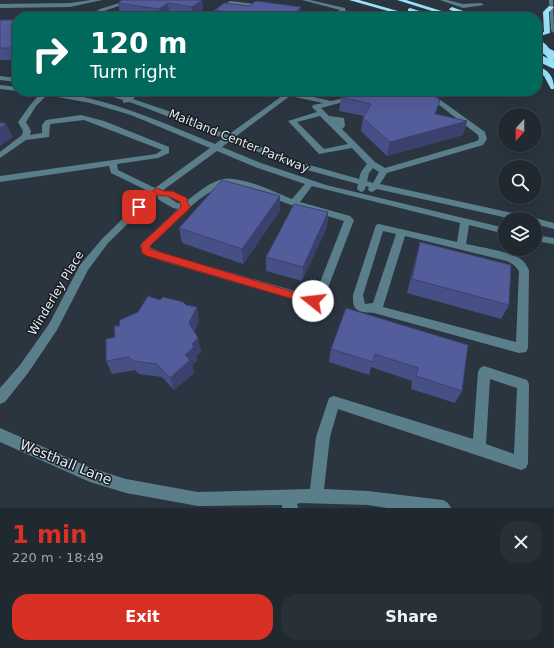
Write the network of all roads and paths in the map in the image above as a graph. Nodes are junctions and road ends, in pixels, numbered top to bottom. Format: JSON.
{"nodes":[{"id":1,"x":100,"y":0,"type":"edge"},
{"id":2,"x":134,"y":0,"type":"edge"},
{"id":3,"x":304,"y":0,"type":"edge"},
{"id":4,"x":352,"y":0,"type":"edge"},
{"id":5,"x":370,"y":0,"type":"edge"},
{"id":6,"x":400,"y":0,"type":"edge"},
{"id":7,"x":420,"y":0,"type":"edge"},
{"id":8,"x":442,"y":0,"type":"edge"},
{"id":9,"x":231,"y":1,"type":"edge"},
{"id":10,"x":552,"y":3,"type":"edge"},
{"id":11,"x":0,"y":6,"type":"edge"},
{"id":12,"x":481,"y":6,"type":"dead end"},
{"id":13,"x":102,"y":12,"type":"edge"},
{"id":14,"x":214,"y":12,"type":"edge"},
{"id":15,"x":294,"y":12,"type":"edge"},
{"id":16,"x":342,"y":12,"type":"edge"},
{"id":17,"x":397,"y":12,"type":"edge"},
{"id":18,"x":414,"y":12,"type":"edge"},
{"id":19,"x":441,"y":12,"type":"edge"},
{"id":20,"x":459,"y":12,"type":"edge"},
{"id":21,"x":554,"y":31,"type":"edge"},
{"id":22,"x":542,"y":34,"type":"edge"},
{"id":23,"x":542,"y":45,"type":"edge"},
{"id":24,"x":542,"y":49,"type":"edge"},
{"id":25,"x":554,"y":55,"type":"edge"},
{"id":26,"x":542,"y":59,"type":"edge"},
{"id":27,"x":554,"y":61,"type":"edge"},
{"id":28,"x":542,"y":62,"type":"edge"},
{"id":29,"x":554,"y":65,"type":"edge"},
{"id":30,"x":542,"y":72,"type":"edge"},
{"id":31,"x":0,"y":78,"type":"edge"},
{"id":32,"x":12,"y":79,"type":"edge"},
{"id":33,"x":554,"y":87,"type":"edge"},
{"id":34,"x":0,"y":88,"type":"edge"},
{"id":35,"x":12,"y":89,"type":"edge"},
{"id":36,"x":42,"y":96,"type":"edge"},
{"id":37,"x":64,"y":96,"type":"edge"},
{"id":38,"x":116,"y":96,"type":"edge"},
{"id":39,"x":132,"y":96,"type":"edge"},
{"id":40,"x":287,"y":96,"type":"edge"},
{"id":41,"x":303,"y":96,"type":"edge"},
{"id":42,"x":361,"y":96,"type":"edge"},
{"id":43,"x":431,"y":96,"type":"edge"},
{"id":44,"x":128,"y":99,"type":"junction"},
{"id":45,"x":283,"y":99,"type":"junction"},
{"id":46,"x":332,"y":103,"type":"junction"},
{"id":47,"x":117,"y":108,"type":"junction"},
{"id":48,"x":322,"y":112,"type":"junction"},
{"id":49,"x":24,"y":138,"type":"junction"},
{"id":50,"x":231,"y":138,"type":"junction"},
{"id":51,"x":354,"y":145,"type":"junction"},
{"id":52,"x":216,"y":147,"type":"junction"},
{"id":53,"x":0,"y":156,"type":"edge"},
{"id":54,"x":112,"y":162,"type":"junction"},
{"id":55,"x":372,"y":164,"type":"junction"},
{"id":56,"x":384,"y":171,"type":"junction"},
{"id":57,"x":0,"y":179,"type":"edge"},
{"id":58,"x":362,"y":182,"type":"junction"},
{"id":59,"x":310,"y":183,"type":"junction"},
{"id":60,"x":376,"y":186,"type":"junction"},
{"id":61,"x":160,"y":192,"type":"junction"},
{"id":62,"x":361,"y":197,"type":"junction"},
{"id":63,"x":294,"y":203,"type":"junction"},
{"id":64,"x":185,"y":206,"type":"junction"},
{"id":65,"x":498,"y":213,"type":"edge"},
{"id":66,"x":465,"y":221,"type":"junction"},
{"id":67,"x":542,"y":223,"type":"edge"},
{"id":68,"x":554,"y":226,"type":"edge"},
{"id":69,"x":498,"y":228,"type":"edge"},
{"id":70,"x":402,"y":232,"type":"junction"},
{"id":71,"x":542,"y":239,"type":"edge"},
{"id":72,"x":554,"y":241,"type":"edge"},
{"id":73,"x":461,"y":246,"type":"junction"},
{"id":74,"x":374,"y":309,"type":"junction"},
{"id":75,"x":0,"y":398,"type":"edge"},
{"id":76,"x":0,"y":435,"type":"edge"},
{"id":77,"x":479,"y":448,"type":"junction"},
{"id":78,"x":316,"y":496,"type":"junction"},
{"id":79,"x":289,"y":503,"type":"edge"},
{"id":80,"x":443,"y":508,"type":"edge"}],
"edges":[{"from":1,"to":11,"type":"street"},
{"from":2,"to":13,"type":"street"},
{"from":3,"to":16,"type":"street"},
{"from":4,"to":17,"type":"highway"},
{"from":5,"to":18,"type":"highway"},
{"from":6,"to":19,"type":"highway"},
{"from":7,"to":20,"type":"highway"},
{"from":8,"to":12,"type":"street"},
{"from":9,"to":14,"type":"street"},
{"from":9,"to":15,"type":"street"},
{"from":10,"to":21,"type":"street"},
{"from":10,"to":22,"type":"highway"},
{"from":23,"to":27,"type":"highway"},
{"from":24,"to":25,"type":"highway","bridge":true},
{"from":26,"to":29,"type":"highway","bridge":true},
{"from":27,"to":28,"type":"highway"},
{"from":30,"to":33,"type":"highway"},
{"from":31,"to":32,"type":"street"},
{"from":34,"to":35,"type":"street"},
{"from":36,"to":49,"type":"street"},
{"from":37,"to":47,"type":"street","name":"Maitland Center Parkway"},
{"from":38,"to":44,"type":"street","name":"Maitland Center Parkway"},
{"from":39,"to":44,"type":"street"},
{"from":40,"to":45,"type":"street","name":"Winderley Place"},
{"from":41,"to":46,"type":"street"},
{"from":42,"to":46,"type":"street"},
{"from":43,"to":56,"type":"street"},
{"from":44,"to":47,"type":"street"},
{"from":44,"to":50,"type":"street","name":"Maitland Center Parkway"},
{"from":45,"to":48,"type":"street"},
{"from":45,"to":50,"type":"street","name":"Winderley Place"},
{"from":46,"to":48,"type":"street"},
{"from":47,"to":52,"type":"street","name":"Maitland Center Parkway"},
{"from":48,"to":51,"type":"street"},
{"from":48,"to":51,"type":"street"},
{"from":49,"to":53,"type":"street"},
{"from":49,"to":54,"type":"street"},
{"from":50,"to":52,"type":"street","name":"Winderley Place"},
{"from":50,"to":58,"type":"street","name":"Maitland Center Parkway"},
{"from":51,"to":55,"type":"street"},
{"from":52,"to":59,"type":"street","name":"Maitland Center Parkway"},
{"from":52,"to":61,"type":"street","name":"Winderley Place"},
{"from":54,"to":57,"type":"street"},
{"from":54,"to":61,"type":"street"},
{"from":55,"to":56,"type":"street"},
{"from":55,"to":58,"type":"street"},
{"from":56,"to":60,"type":"street"},
{"from":58,"to":60,"type":"street","name":"Maitland Center Parkway"},
{"from":58,"to":62,"type":"street"},
{"from":59,"to":62,"type":"street","name":"Maitland Center Parkway"},
{"from":59,"to":63,"type":"street"},
{"from":60,"to":62,"type":"street"},
{"from":60,"to":65,"type":"street","name":"Maitland Center Parkway"},
{"from":61,"to":64,"type":"street"},
{"from":61,"to":75,"type":"street","name":"Winderley Place"},
{"from":62,"to":66,"type":"street","name":"Maitland Center Parkway"},
{"from":63,"to":64,"type":"street"},
{"from":63,"to":64,"type":"street"},
{"from":66,"to":69,"type":"street","name":"Maitland Center Parkway"},
{"from":66,"to":73,"type":"street"},
{"from":67,"to":68,"type":"street"},
{"from":70,"to":73,"type":"street"},
{"from":70,"to":74,"type":"street"},
{"from":70,"to":74,"type":"street"},
{"from":71,"to":72,"type":"street"},
{"from":73,"to":74,"type":"street"},
{"from":76,"to":79,"type":"street","name":"Westhall Lane"},
{"from":77,"to":77,"type":"street"},
{"from":77,"to":78,"type":"street"},
{"from":78,"to":79,"type":"street","name":"Westhall Lane"},
{"from":78,"to":80,"type":"street","name":"Westhall Lane"}]}
